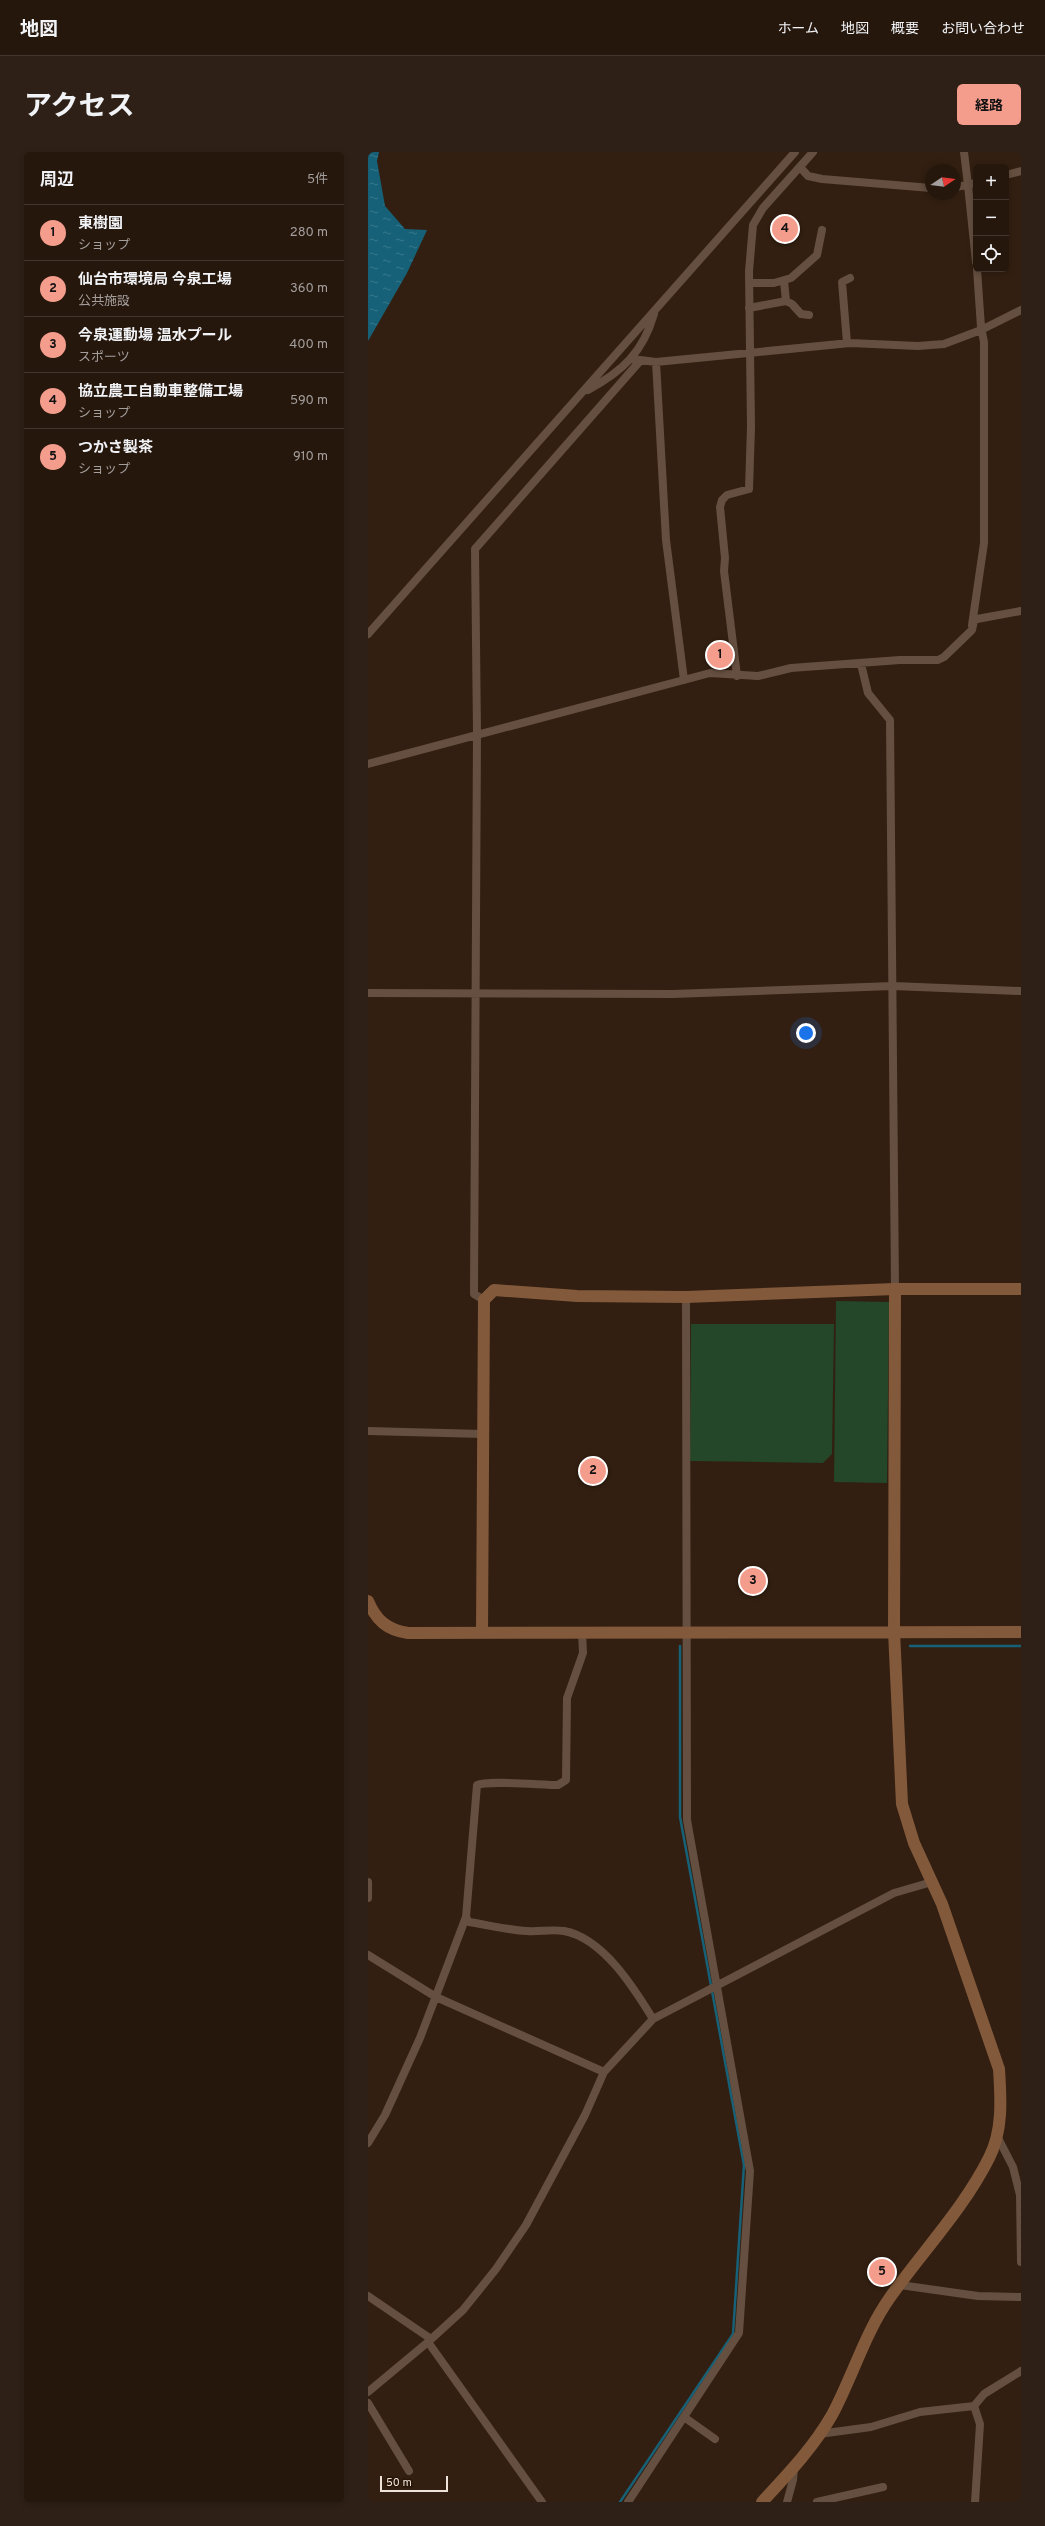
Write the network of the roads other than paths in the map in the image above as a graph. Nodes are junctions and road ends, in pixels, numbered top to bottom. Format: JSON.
{"nodes":[{"id":1,"x":795,"y":152,"type":"edge"},
{"id":2,"x":813,"y":152,"type":"edge"},
{"id":3,"x":964,"y":152,"type":"edge"},
{"id":4,"x":800,"y":167,"type":"junction"},
{"id":5,"x":1021,"y":171,"type":"edge"},
{"id":6,"x":1009,"y":174,"type":"edge"},
{"id":7,"x":972,"y":184,"type":"edge"},
{"id":8,"x":961,"y":186,"type":"edge"},
{"id":9,"x":925,"y":188,"type":"edge"},
{"id":10,"x":822,"y":230,"type":"dead end"},
{"id":11,"x":975,"y":236,"type":"edge"},
{"id":12,"x":976,"y":272,"type":"edge"},
{"id":13,"x":850,"y":278,"type":"dead end"},
{"id":14,"x":784,"y":281,"type":"junction"},
{"id":15,"x":749,"y":283,"type":"junction"},
{"id":16,"x":786,"y":301,"type":"junction"},
{"id":17,"x":749,"y":308,"type":"junction"},
{"id":18,"x":1021,"y":310,"type":"edge"},
{"id":19,"x":655,"y":312,"type":"junction"},
{"id":20,"x":809,"y":315,"type":"dead end"},
{"id":21,"x":981,"y":330,"type":"junction"},
{"id":22,"x":847,"y":343,"type":"junction"},
{"id":23,"x":750,"y":352,"type":"junction"},
{"id":24,"x":636,"y":360,"type":"junction"},
{"id":25,"x":656,"y":362,"type":"junction"},
{"id":26,"x":582,"y":394,"type":"junction"},
{"id":27,"x":1021,"y":611,"type":"edge"},
{"id":28,"x":972,"y":630,"type":"junction"},
{"id":29,"x":368,"y":634,"type":"edge"},
{"id":30,"x":861,"y":664,"type":"junction"},
{"id":31,"x":736,"y":676,"type":"junction"},
{"id":32,"x":684,"y":680,"type":"junction"},
{"id":33,"x":477,"y":734,"type":"junction"},
{"id":34,"x":368,"y":764,"type":"edge"},
{"id":35,"x":893,"y":986,"type":"junction"},
{"id":36,"x":1021,"y":991,"type":"edge"},
{"id":37,"x":368,"y":993,"type":"edge"},
{"id":38,"x":475,"y":994,"type":"junction"},
{"id":39,"x":895,"y":1289,"type":"junction"},
{"id":40,"x":1021,"y":1289,"type":"edge"},
{"id":41,"x":686,"y":1297,"type":"junction"},
{"id":42,"x":484,"y":1300,"type":"junction"},
{"id":43,"x":368,"y":1431,"type":"edge"},
{"id":44,"x":483,"y":1434,"type":"junction"},
{"id":45,"x":368,"y":1601,"type":"edge"},
{"id":46,"x":894,"y":1631,"type":"junction"},
{"id":47,"x":687,"y":1632,"type":"junction"},
{"id":48,"x":1021,"y":1632,"type":"edge"},
{"id":49,"x":482,"y":1633,"type":"junction"},
{"id":50,"x":582,"y":1636,"type":"junction"},
{"id":51,"x":368,"y":1882,"type":"edge"},
{"id":52,"x":932,"y":1882,"type":"junction"},
{"id":53,"x":368,"y":1898,"type":"edge"},
{"id":54,"x":466,"y":1917,"type":"junction"},
{"id":55,"x":368,"y":1955,"type":"edge"},
{"id":56,"x":712,"y":1988,"type":"junction"},
{"id":57,"x":436,"y":1997,"type":"junction"},
{"id":58,"x":654,"y":2019,"type":"junction"},
{"id":59,"x":604,"y":2072,"type":"junction"},
{"id":60,"x":997,"y":2136,"type":"junction"},
{"id":61,"x":368,"y":2143,"type":"edge"},
{"id":62,"x":1021,"y":2262,"type":"edge"},
{"id":63,"x":900,"y":2285,"type":"junction"},
{"id":64,"x":368,"y":2296,"type":"edge"},
{"id":65,"x":1021,"y":2297,"type":"edge"},
{"id":66,"x":429,"y":2340,"type":"junction"},
{"id":67,"x":1021,"y":2371,"type":"edge"},
{"id":68,"x":368,"y":2393,"type":"edge"},
{"id":69,"x":368,"y":2403,"type":"edge"},
{"id":70,"x":974,"y":2406,"type":"junction"},
{"id":71,"x":684,"y":2418,"type":"junction"},
{"id":72,"x":820,"y":2434,"type":"junction"},
{"id":73,"x":715,"y":2439,"type":"dead end"},
{"id":74,"x":794,"y":2468,"type":"junction"},
{"id":75,"x":409,"y":2471,"type":"dead end"},
{"id":76,"x":883,"y":2487,"type":"dead end"},
{"id":77,"x":542,"y":2502,"type":"edge"},
{"id":78,"x":628,"y":2502,"type":"edge"},
{"id":79,"x":762,"y":2502,"type":"edge"},
{"id":80,"x":787,"y":2502,"type":"edge"},
{"id":81,"x":816,"y":2502,"type":"edge"},
{"id":82,"x":975,"y":2502,"type":"edge"}],
"edges":[{"from":1,"to":19,"type":"street"},
{"from":2,"to":4,"type":"street"},
{"from":3,"to":7,"type":"street"},
{"from":4,"to":9,"type":"street"},
{"from":4,"to":15,"type":"street"},
{"from":5,"to":6,"type":"street"},
{"from":7,"to":8,"type":"street"},
{"from":7,"to":11,"type":"street"},
{"from":10,"to":14,"type":"street"},
{"from":12,"to":21,"type":"street"},
{"from":13,"to":22,"type":"street"},
{"from":14,"to":15,"type":"street"},
{"from":14,"to":16,"type":"street"},
{"from":15,"to":17,"type":"street"},
{"from":16,"to":17,"type":"street"},
{"from":16,"to":20,"type":"street"},
{"from":17,"to":23,"type":"street"},
{"from":18,"to":21,"type":"street"},
{"from":19,"to":24,"type":"street"},
{"from":19,"to":26,"type":"street"},
{"from":21,"to":22,"type":"street"},
{"from":21,"to":28,"type":"street"},
{"from":22,"to":23,"type":"street"},
{"from":23,"to":25,"type":"street"},
{"from":23,"to":31,"type":"street"},
{"from":24,"to":25,"type":"street"},
{"from":24,"to":26,"type":"street"},
{"from":24,"to":33,"type":"street"},
{"from":25,"to":32,"type":"street"},
{"from":26,"to":29,"type":"street"},
{"from":27,"to":28,"type":"street"},
{"from":28,"to":30,"type":"street"},
{"from":30,"to":31,"type":"street"},
{"from":30,"to":35,"type":"street"},
{"from":31,"to":32,"type":"street"},
{"from":32,"to":33,"type":"street"},
{"from":33,"to":34,"type":"street"},
{"from":33,"to":38,"type":"street"},
{"from":35,"to":36,"type":"street"},
{"from":35,"to":38,"type":"street"},
{"from":35,"to":39,"type":"street"},
{"from":37,"to":38,"type":"street"},
{"from":38,"to":42,"type":"street"},
{"from":39,"to":40,"type":"street"},
{"from":39,"to":41,"type":"street"},
{"from":39,"to":46,"type":"street"},
{"from":41,"to":42,"type":"street"},
{"from":41,"to":47,"type":"street"},
{"from":42,"to":44,"type":"street"},
{"from":43,"to":44,"type":"street"},
{"from":44,"to":49,"type":"street"},
{"from":45,"to":49,"type":"street"},
{"from":46,"to":47,"type":"street"},
{"from":46,"to":48,"type":"street"},
{"from":46,"to":52,"type":"street"},
{"from":47,"to":50,"type":"street"},
{"from":47,"to":56,"type":"street"},
{"from":49,"to":50,"type":"street"},
{"from":50,"to":54,"type":"street"},
{"from":51,"to":53,"type":"street"},
{"from":52,"to":56,"type":"street"},
{"from":52,"to":60,"type":"street"},
{"from":54,"to":57,"type":"street"},
{"from":54,"to":58,"type":"street"},
{"from":55,"to":57,"type":"street"},
{"from":56,"to":58,"type":"street"},
{"from":56,"to":71,"type":"street"},
{"from":57,"to":59,"type":"street"},
{"from":57,"to":61,"type":"street"},
{"from":58,"to":59,"type":"street"},
{"from":59,"to":66,"type":"street"},
{"from":60,"to":62,"type":"street"},
{"from":60,"to":63,"type":"street"},
{"from":63,"to":65,"type":"street"},
{"from":63,"to":72,"type":"street"},
{"from":64,"to":66,"type":"street"},
{"from":66,"to":68,"type":"street"},
{"from":66,"to":77,"type":"street"},
{"from":67,"to":70,"type":"street"},
{"from":69,"to":75,"type":"street"},
{"from":70,"to":72,"type":"street"},
{"from":70,"to":82,"type":"street"},
{"from":71,"to":73,"type":"street"},
{"from":71,"to":78,"type":"street"},
{"from":72,"to":74,"type":"street"},
{"from":74,"to":79,"type":"street"},
{"from":74,"to":80,"type":"street"},
{"from":76,"to":81,"type":"street"}]}
